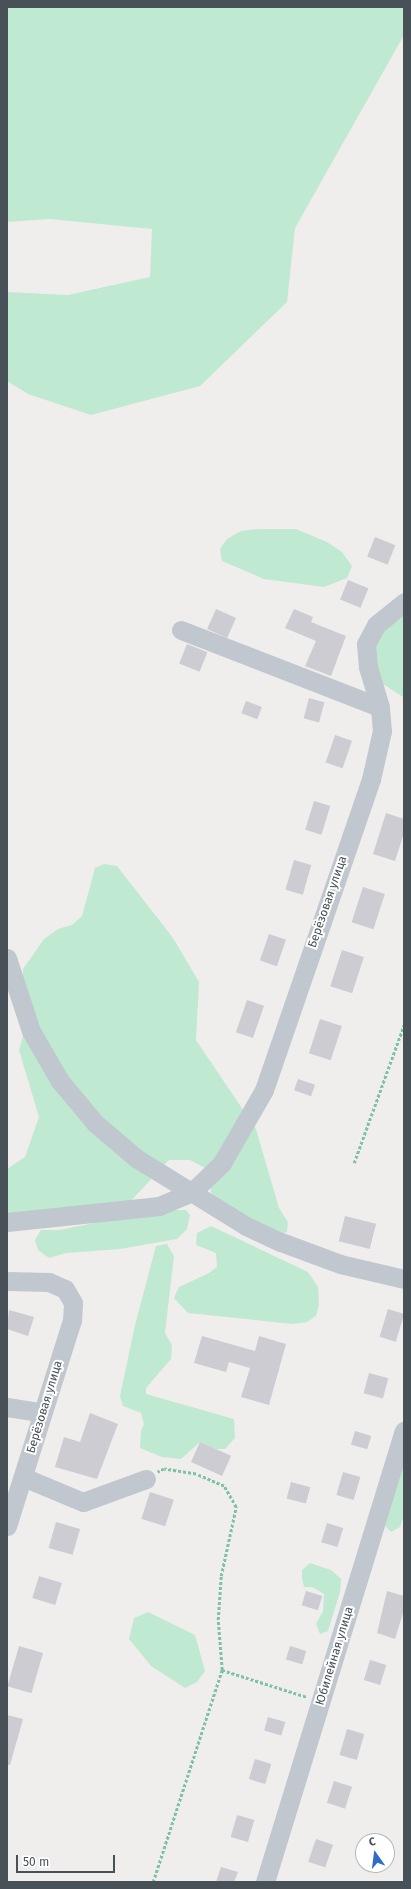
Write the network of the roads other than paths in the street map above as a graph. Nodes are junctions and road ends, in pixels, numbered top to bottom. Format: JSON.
{"nodes":[{"id":1,"x":404,"y":602,"type":"edge"},
{"id":2,"x":181,"y":630,"type":"dead end"},
{"id":3,"x":380,"y":707,"type":"junction"},
{"id":4,"x":7,"y":958,"type":"edge"},
{"id":5,"x":192,"y":1192,"type":"junction"},
{"id":6,"x":7,"y":1222,"type":"edge"},
{"id":7,"x":404,"y":1279,"type":"edge"},
{"id":8,"x":7,"y":1281,"type":"edge"},
{"id":9,"x":7,"y":1407,"type":"edge"},
{"id":10,"x":43,"y":1412,"type":"junction"},
{"id":11,"x":404,"y":1431,"type":"edge"},
{"id":12,"x":23,"y":1477,"type":"junction"},
{"id":13,"x":146,"y":1479,"type":"road end"},
{"id":14,"x":7,"y":1526,"type":"edge"},
{"id":15,"x":265,"y":1882,"type":"edge"}],
"edges":[{"from":1,"to":3,"type":"street","name":"Берёзовая улица"},
{"from":2,"to":3,"type":"street"},
{"from":3,"to":5,"type":"street","name":"Берёзовая улица"},
{"from":4,"to":5,"type":"street"},
{"from":5,"to":6,"type":"street"},
{"from":5,"to":7,"type":"street"},
{"from":8,"to":10,"type":"street","name":"Берёзовая улица"},
{"from":9,"to":10,"type":"street"},
{"from":10,"to":12,"type":"street","name":"Берёзовая улица"},
{"from":11,"to":15,"type":"street","name":"Юбилейная улица"},
{"from":12,"to":13,"type":"street"},
{"from":12,"to":14,"type":"street","name":"Берёзовая улица"}]}
